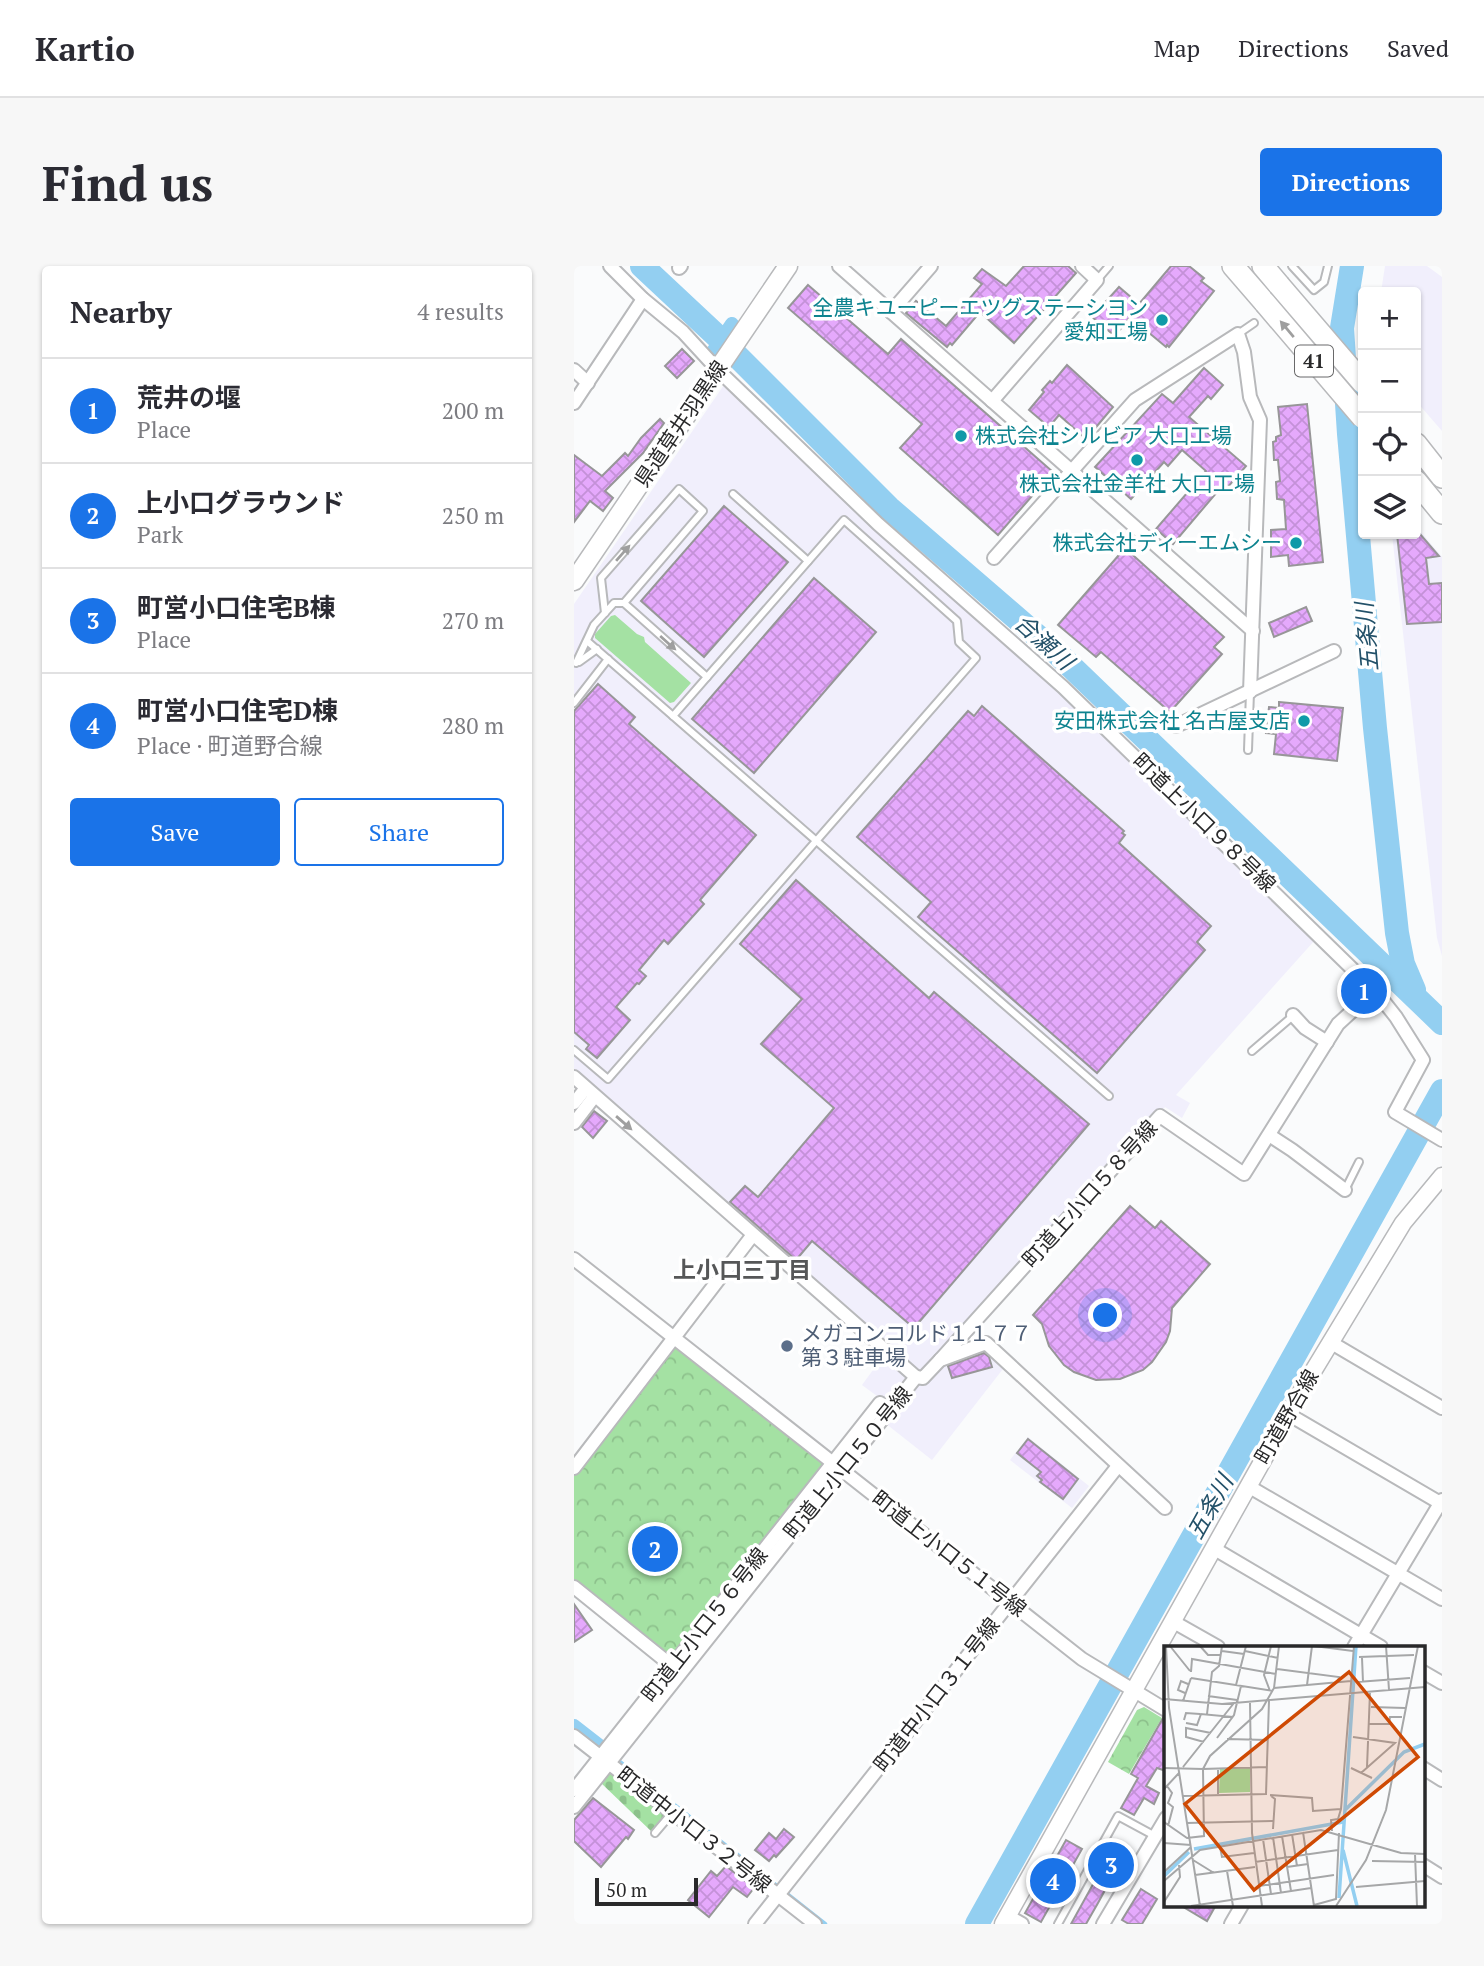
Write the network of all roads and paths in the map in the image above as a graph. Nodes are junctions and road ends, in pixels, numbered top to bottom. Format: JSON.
{"nodes":[{"id":1,"x":610,"y":266,"type":"edge"},
{"id":2,"x":788,"y":266,"type":"edge"},
{"id":3,"x":839,"y":266,"type":"edge"},
{"id":4,"x":931,"y":266,"type":"edge"},
{"id":5,"x":1082,"y":266,"type":"edge"},
{"id":6,"x":1110,"y":266,"type":"edge"},
{"id":7,"x":1233,"y":266,"type":"edge"},
{"id":8,"x":1263,"y":266,"type":"edge"},
{"id":9,"x":1292,"y":266,"type":"edge"},
{"id":10,"x":1328,"y":266,"type":"edge"},
{"id":11,"x":1097,"y":280,"type":"junction"},
{"id":12,"x":1294,"y":283,"type":"junction"},
{"id":13,"x":643,"y":299,"type":"junction"},
{"id":14,"x":891,"y":312,"type":"junction"},
{"id":15,"x":1254,"y":323,"type":"dead end"},
{"id":16,"x":1238,"y":334,"type":"junction"},
{"id":17,"x":574,"y":370,"type":"edge"},
{"id":18,"x":718,"y":370,"type":"junction"},
{"id":19,"x":1358,"y":376,"type":"edge"},
{"id":20,"x":588,"y":383,"type":"junction"},
{"id":21,"x":992,"y":401,"type":"junction"},
{"id":22,"x":574,"y":403,"type":"edge"},
{"id":23,"x":1359,"y":413,"type":"edge"},
{"id":24,"x":1421,"y":450,"type":"edge"},
{"id":25,"x":1071,"y":471,"type":"junction"},
{"id":26,"x":1442,"y":477,"type":"edge"},
{"id":27,"x":1421,"y":487,"type":"edge"},
{"id":28,"x":733,"y":494,"type":"dead end"},
{"id":29,"x":1442,"y":513,"type":"edge"},
{"id":30,"x":994,"y":558,"type":"dead end"},
{"id":31,"x":808,"y":561,"type":"junction"},
{"id":32,"x":574,"y":581,"type":"edge"},
{"id":33,"x":624,"y":603,"type":"junction"},
{"id":34,"x":605,"y":613,"type":"junction"},
{"id":35,"x":1253,"y":631,"type":"junction"},
{"id":36,"x":587,"y":641,"type":"junction"},
{"id":37,"x":597,"y":649,"type":"junction"},
{"id":38,"x":1334,"y":651,"type":"dead end"},
{"id":39,"x":608,"y":659,"type":"junction"},
{"id":40,"x":575,"y":664,"type":"edge"},
{"id":41,"x":707,"y":677,"type":"junction"},
{"id":42,"x":1250,"y":692,"type":"junction"},
{"id":43,"x":574,"y":703,"type":"edge"},
{"id":44,"x":673,"y":716,"type":"junction"},
{"id":45,"x":1175,"y":726,"type":"dead end"},
{"id":46,"x":1248,"y":750,"type":"dead end"},
{"id":47,"x":816,"y":841,"type":"junction"},
{"id":48,"x":1377,"y":993,"type":"junction"},
{"id":49,"x":1293,"y":1016,"type":"joint"},
{"id":50,"x":1327,"y":1042,"type":"junction"},
{"id":51,"x":574,"y":1050,"type":"edge"},
{"id":52,"x":1252,"y":1051,"type":"dead end"},
{"id":53,"x":574,"y":1077,"type":"edge"},
{"id":54,"x":590,"y":1092,"type":"junction"},
{"id":55,"x":1109,"y":1096,"type":"dead end"},
{"id":56,"x":574,"y":1103,"type":"edge"},
{"id":57,"x":574,"y":1123,"type":"edge"},
{"id":58,"x":1269,"y":1136,"type":"junction"},
{"id":59,"x":1442,"y":1140,"type":"edge"},
{"id":60,"x":1359,"y":1162,"type":"dead end"},
{"id":61,"x":1442,"y":1176,"type":"edge"},
{"id":62,"x":1345,"y":1190,"type":"joint"},
{"id":63,"x":752,"y":1236,"type":"junction"},
{"id":64,"x":574,"y":1259,"type":"edge"},
{"id":65,"x":674,"y":1338,"type":"junction"},
{"id":66,"x":1330,"y":1342,"type":"junction"},
{"id":67,"x":940,"y":1360,"type":"junction"},
{"id":68,"x":916,"y":1377,"type":"junction"},
{"id":69,"x":1442,"y":1408,"type":"edge"},
{"id":70,"x":890,"y":1411,"type":"joint"},
{"id":71,"x":1288,"y":1414,"type":"junction"},
{"id":72,"x":838,"y":1466,"type":"junction"},
{"id":73,"x":1118,"y":1466,"type":"junction"},
{"id":74,"x":574,"y":1468,"type":"edge"},
{"id":75,"x":1248,"y":1486,"type":"junction"},
{"id":76,"x":1441,"y":1502,"type":"edge"},
{"id":77,"x":1166,"y":1508,"type":"dead end"},
{"id":78,"x":1213,"y":1548,"type":"junction"},
{"id":79,"x":1398,"y":1573,"type":"junction"},
{"id":80,"x":574,"y":1587,"type":"edge"},
{"id":81,"x":1442,"y":1599,"type":"edge"},
{"id":82,"x":1010,"y":1602,"type":"junction"},
{"id":83,"x":1172,"y":1621,"type":"junction"},
{"id":84,"x":1361,"y":1636,"type":"junction"},
{"id":85,"x":1216,"y":1646,"type":"edge"},
{"id":86,"x":1355,"y":1646,"type":"edge"},
{"id":87,"x":1379,"y":1646,"type":"edge"},
{"id":88,"x":677,"y":1669,"type":"junction"},
{"id":89,"x":1424,"y":1673,"type":"edge"},
{"id":90,"x":1442,"y":1683,"type":"edge"},
{"id":91,"x":1131,"y":1689,"type":"junction"},
{"id":92,"x":1164,"y":1709,"type":"edge"},
{"id":93,"x":574,"y":1736,"type":"edge"},
{"id":94,"x":605,"y":1760,"type":"junction"},
{"id":95,"x":1424,"y":1770,"type":"edge"},
{"id":96,"x":1442,"y":1780,"type":"edge"},
{"id":97,"x":574,"y":1790,"type":"edge"},
{"id":98,"x":574,"y":1807,"type":"edge"},
{"id":99,"x":672,"y":1813,"type":"junction"},
{"id":100,"x":1164,"y":1821,"type":"edge"},
{"id":101,"x":655,"y":1833,"type":"dead end"},
{"id":102,"x":1155,"y":1836,"type":"junction"},
{"id":103,"x":1424,"y":1866,"type":"edge"},
{"id":104,"x":1441,"y":1873,"type":"edge"},
{"id":105,"x":777,"y":1896,"type":"junction"},
{"id":106,"x":1241,"y":1906,"type":"edge"},
{"id":107,"x":1011,"y":1921,"type":"edge"},
{"id":108,"x":755,"y":1924,"type":"edge"},
{"id":109,"x":815,"y":1924,"type":"edge"},
{"id":110,"x":1058,"y":1924,"type":"edge"},
{"id":111,"x":1103,"y":1924,"type":"edge"},
{"id":112,"x":1231,"y":1924,"type":"edge"}],
"edges":[{"from":1,"to":13,"type":"street","name":"町道上小口９８号線"},
{"from":2,"to":18,"type":"main road","name":"県道草井羽黒線"},
{"from":3,"to":14,"type":"street"},
{"from":4,"to":14,"type":"street"},
{"from":5,"to":11,"type":"street"},
{"from":6,"to":11,"type":"lane"},
{"from":23,"to":7,"type":"highway","number":"41","one_way":true,"bridge":true},
{"from":8,"to":12,"type":"highway","number":"41"},
{"from":9,"to":12,"type":"lane"},
{"from":10,"to":12,"type":"lane"},
{"from":11,"to":21,"type":"street"},
{"from":12,"to":19,"type":"highway","number":"41","bridge":true},
{"from":13,"to":18,"type":"street","name":"町道上小口９８号線"},
{"from":13,"to":20,"type":"street"},
{"from":14,"to":21,"type":"street"},
{"from":15,"to":16,"type":"lane"},
{"from":16,"to":25,"type":"street"},
{"from":16,"to":35,"type":"street"},
{"from":17,"to":20,"type":"street"},
{"from":18,"to":32,"type":"main road","name":"県道草井羽黒線"},
{"from":18,"to":48,"type":"street","name":"町道上小口９８号線"},
{"from":20,"to":22,"type":"street"},
{"from":21,"to":25,"type":"street"},
{"from":24,"to":26,"type":"highway"},
{"from":25,"to":30,"type":"street"},
{"from":25,"to":35,"type":"street"},
{"from":27,"to":29,"type":"highway"},
{"from":28,"to":31,"type":"lane"},
{"from":31,"to":41,"type":"lane"},
{"from":31,"to":47,"type":"lane"},
{"from":33,"to":34,"type":"lane"},
{"from":34,"to":33,"type":"lane","one_way":true},
{"from":33,"to":41,"type":"lane","one_way":true},
{"from":34,"to":36,"type":"lane"},
{"from":35,"to":42,"type":"street"},
{"from":36,"to":37,"type":"lane"},
{"from":36,"to":40,"type":"lane"},
{"from":37,"to":39,"type":"lane"},
{"from":37,"to":40,"type":"lane"},
{"from":38,"to":42,"type":"street"},
{"from":39,"to":43,"type":"lane"},
{"from":39,"to":44,"type":"lane"},
{"from":41,"to":44,"type":"lane"},
{"from":42,"to":45,"type":"street"},
{"from":42,"to":46,"type":"lane"},
{"from":44,"to":47,"type":"lane"},
{"from":47,"to":51,"type":"lane"},
{"from":47,"to":55,"type":"lane"},
{"from":48,"to":50,"type":"street","name":"町道上小口５８号線"},
{"from":48,"to":59,"type":"street","name":"町道上小口９８号線"},
{"from":49,"to":50,"type":"street"},
{"from":49,"to":52,"type":"lane"},
{"from":50,"to":58,"type":"street","name":"町道上小口５８号線"},
{"from":53,"to":54,"type":"street","name":"町道上小口５０号線"},
{"from":54,"to":56,"type":"street"},
{"from":54,"to":57,"type":"street"},
{"from":54,"to":63,"type":"street","name":"町道上小口５０号線","one_way":true},
{"from":58,"to":62,"type":"street"},
{"from":58,"to":67,"type":"street","name":"町道上小口５８号線"},
{"from":60,"to":62,"type":"lane"},
{"from":61,"to":66,"type":"street","name":"町道野合線"},
{"from":63,"to":65,"type":"street"},
{"from":63,"to":68,"type":"street","name":"町道上小口５０号線"},
{"from":64,"to":65,"type":"street","name":"町道上小口５１号線"},
{"from":65,"to":72,"type":"street","name":"町道上小口５１号線"},
{"from":65,"to":74,"type":"street"},
{"from":66,"to":69,"type":"street"},
{"from":66,"to":71,"type":"street","name":"町道野合線"},
{"from":67,"to":68,"type":"street"},
{"from":67,"to":73,"type":"street"},
{"from":68,"to":70,"type":"street","name":"町道上小口５０号線"},
{"from":70,"to":72,"type":"street","name":"町道上小口５６号線"},
{"from":71,"to":75,"type":"street","name":"町道野合線"},
{"from":71,"to":76,"type":"street"},
{"from":72,"to":82,"type":"street","name":"町道上小口５１号線"},
{"from":72,"to":88,"type":"street","name":"町道上小口５６号線"},
{"from":73,"to":77,"type":"street"},
{"from":73,"to":82,"type":"street","name":"町道中小口３１号線"},
{"from":75,"to":78,"type":"street","name":"町道野合線"},
{"from":75,"to":79,"type":"street"},
{"from":76,"to":79,"type":"street"},
{"from":78,"to":83,"type":"street","name":"町道野合線"},
{"from":78,"to":84,"type":"street"},
{"from":79,"to":81,"type":"street"},
{"from":79,"to":84,"type":"street"},
{"from":80,"to":88,"type":"street"},
{"from":82,"to":91,"type":"street","name":"町道上小口５１号線"},
{"from":82,"to":105,"type":"street","name":"町道中小口３１号線"},
{"from":83,"to":85,"type":"street"},
{"from":83,"to":91,"type":"street","name":"町道野合線"},
{"from":84,"to":86,"type":"street"},
{"from":84,"to":87,"type":"street"},
{"from":88,"to":94,"type":"street","name":"町道上小口５６号線"},
{"from":89,"to":90,"type":"street"},
{"from":91,"to":92,"type":"street","name":"町道上小口５１号線"},
{"from":91,"to":107,"type":"street","name":"町道野合線"},
{"from":93,"to":94,"type":"street","name":"町道中小口３２号線"},
{"from":94,"to":97,"type":"street","name":"町道上小口５６号線"},
{"from":94,"to":98,"type":"street"},
{"from":94,"to":99,"type":"street","name":"町道中小口３２号線"},
{"from":95,"to":96,"type":"street"},
{"from":99,"to":101,"type":"lane"},
{"from":99,"to":105,"type":"street","name":"町道中小口３２号線"},
{"from":100,"to":102,"type":"street"},
{"from":102,"to":110,"type":"lane"},
{"from":102,"to":111,"type":"street"},
{"from":103,"to":104,"type":"street"},
{"from":105,"to":108,"type":"street","name":"町道中小口３１号線"},
{"from":105,"to":109,"type":"street","name":"町道中小口３２号線"},
{"from":106,"to":112,"type":"street"}]}
